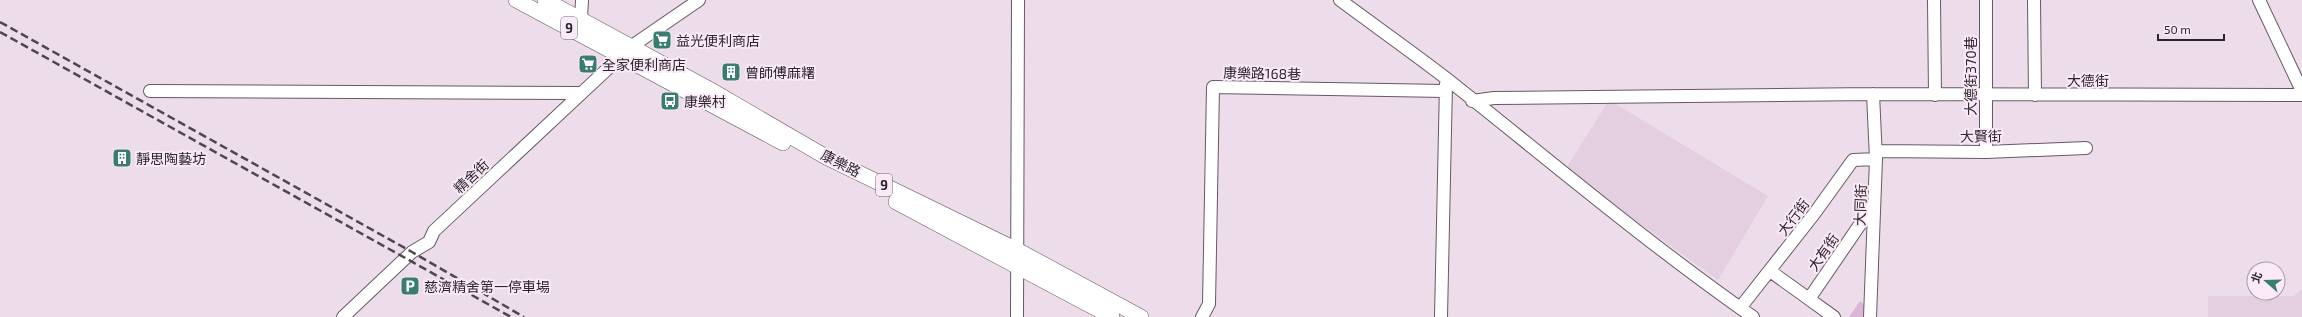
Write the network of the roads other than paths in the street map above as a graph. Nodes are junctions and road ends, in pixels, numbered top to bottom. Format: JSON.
{"nodes":[{"id":1,"x":516,"y":0,"type":"edge"},
{"id":2,"x":545,"y":0,"type":"edge"},
{"id":3,"x":582,"y":0,"type":"edge"},
{"id":4,"x":699,"y":0,"type":"edge"},
{"id":5,"x":1018,"y":0,"type":"edge"},
{"id":6,"x":1340,"y":0,"type":"edge"},
{"id":7,"x":1934,"y":0,"type":"edge"},
{"id":8,"x":1986,"y":0,"type":"edge"},
{"id":9,"x":2034,"y":0,"type":"edge"},
{"id":10,"x":2259,"y":0,"type":"edge"},
{"id":11,"x":577,"y":25,"type":"junction"},
{"id":12,"x":632,"y":46,"type":"junction"},
{"id":13,"x":620,"y":57,"type":"junction"},
{"id":14,"x":1446,"y":85,"type":"junction"},
{"id":15,"x":150,"y":91,"type":"dead end"},
{"id":16,"x":2302,"y":91,"type":"edge"},
{"id":17,"x":580,"y":94,"type":"junction"},
{"id":18,"x":1873,"y":94,"type":"junction"},
{"id":19,"x":1984,"y":94,"type":"junction"},
{"id":20,"x":2035,"y":94,"type":"junction"},
{"id":21,"x":1935,"y":95,"type":"junction"},
{"id":22,"x":2302,"y":95,"type":"edge"},
{"id":23,"x":1472,"y":101,"type":"junction"},
{"id":24,"x":2086,"y":148,"type":"dead end"},
{"id":25,"x":1986,"y":152,"type":"junction"},
{"id":26,"x":1876,"y":155,"type":"junction"},
{"id":27,"x":1875,"y":203,"type":"junction"},
{"id":28,"x":1019,"y":251,"type":"junction"},
{"id":29,"x":1018,"y":266,"type":"junction"},
{"id":30,"x":1770,"y":271,"type":"junction"},
{"id":31,"x":1809,"y":299,"type":"junction"},
{"id":32,"x":1740,"y":308,"type":"junction"},
{"id":33,"x":343,"y":317,"type":"edge"},
{"id":34,"x":1017,"y":317,"type":"edge"},
{"id":35,"x":1112,"y":317,"type":"edge"},
{"id":36,"x":1141,"y":317,"type":"edge"},
{"id":37,"x":1202,"y":317,"type":"edge"},
{"id":38,"x":1441,"y":317,"type":"edge"},
{"id":39,"x":1753,"y":317,"type":"edge"},
{"id":40,"x":1834,"y":317,"type":"edge"},
{"id":41,"x":1870,"y":317,"type":"edge"}],
"edges":[{"from":1,"to":11,"type":"main road","name":"康樂路","number":"9"},
{"from":2,"to":11,"type":"main road","name":"康樂路","number":"9"},
{"from":3,"to":11,"type":"street"},
{"from":4,"to":12,"type":"street","name":"精舍街"},
{"from":5,"to":28,"type":"street"},
{"from":6,"to":14,"type":"street"},
{"from":7,"to":21,"type":"street"},
{"from":8,"to":19,"type":"street","name":"大德街370巷"},
{"from":9,"to":20,"type":"street"},
{"from":10,"to":16,"type":"street"},
{"from":11,"to":12,"type":"main road","name":"康樂路","number":"9"},
{"from":11,"to":13,"type":"main road","name":"康樂路","number":"9"},
{"from":12,"to":13,"type":"street","name":"精舍街"},
{"from":12,"to":28,"type":"main road","name":"康樂路","number":"9"},
{"from":13,"to":17,"type":"street","name":"精舍街"},
{"from":13,"to":29,"type":"main road","name":"康樂路","number":"9"},
{"from":14,"to":23,"type":"street"},
{"from":14,"to":37,"type":"street","name":"康樂路168巷"},
{"from":14,"to":38,"type":"street"},
{"from":15,"to":17,"type":"street"},
{"from":17,"to":33,"type":"street","name":"精舍街"},
{"from":18,"to":21,"type":"street","name":"大德街"},
{"from":18,"to":23,"type":"street","name":"大德街"},
{"from":18,"to":26,"type":"street","name":"大同街"},
{"from":19,"to":20,"type":"street","name":"大德街"},
{"from":19,"to":21,"type":"street","name":"大德街"},
{"from":19,"to":25,"type":"street","name":"大德街370巷"},
{"from":20,"to":22,"type":"street","name":"大德街"},
{"from":23,"to":32,"type":"street"},
{"from":24,"to":25,"type":"street","name":"大賢街"},
{"from":25,"to":26,"type":"street","name":"大賢街"},
{"from":26,"to":27,"type":"street","name":"大同街"},
{"from":26,"to":30,"type":"street","name":"大行街"},
{"from":27,"to":31,"type":"street","name":"大有街"},
{"from":27,"to":41,"type":"street","name":"大同街"},
{"from":28,"to":29,"type":"street"},
{"from":28,"to":36,"type":"main road","name":"康樂路","number":"9"},
{"from":29,"to":34,"type":"street"},
{"from":29,"to":35,"type":"main road","name":"康樂路","number":"9"},
{"from":30,"to":31,"type":"street"},
{"from":30,"to":32,"type":"street","name":"大行街"},
{"from":31,"to":40,"type":"street"},
{"from":32,"to":39,"type":"street"}]}
